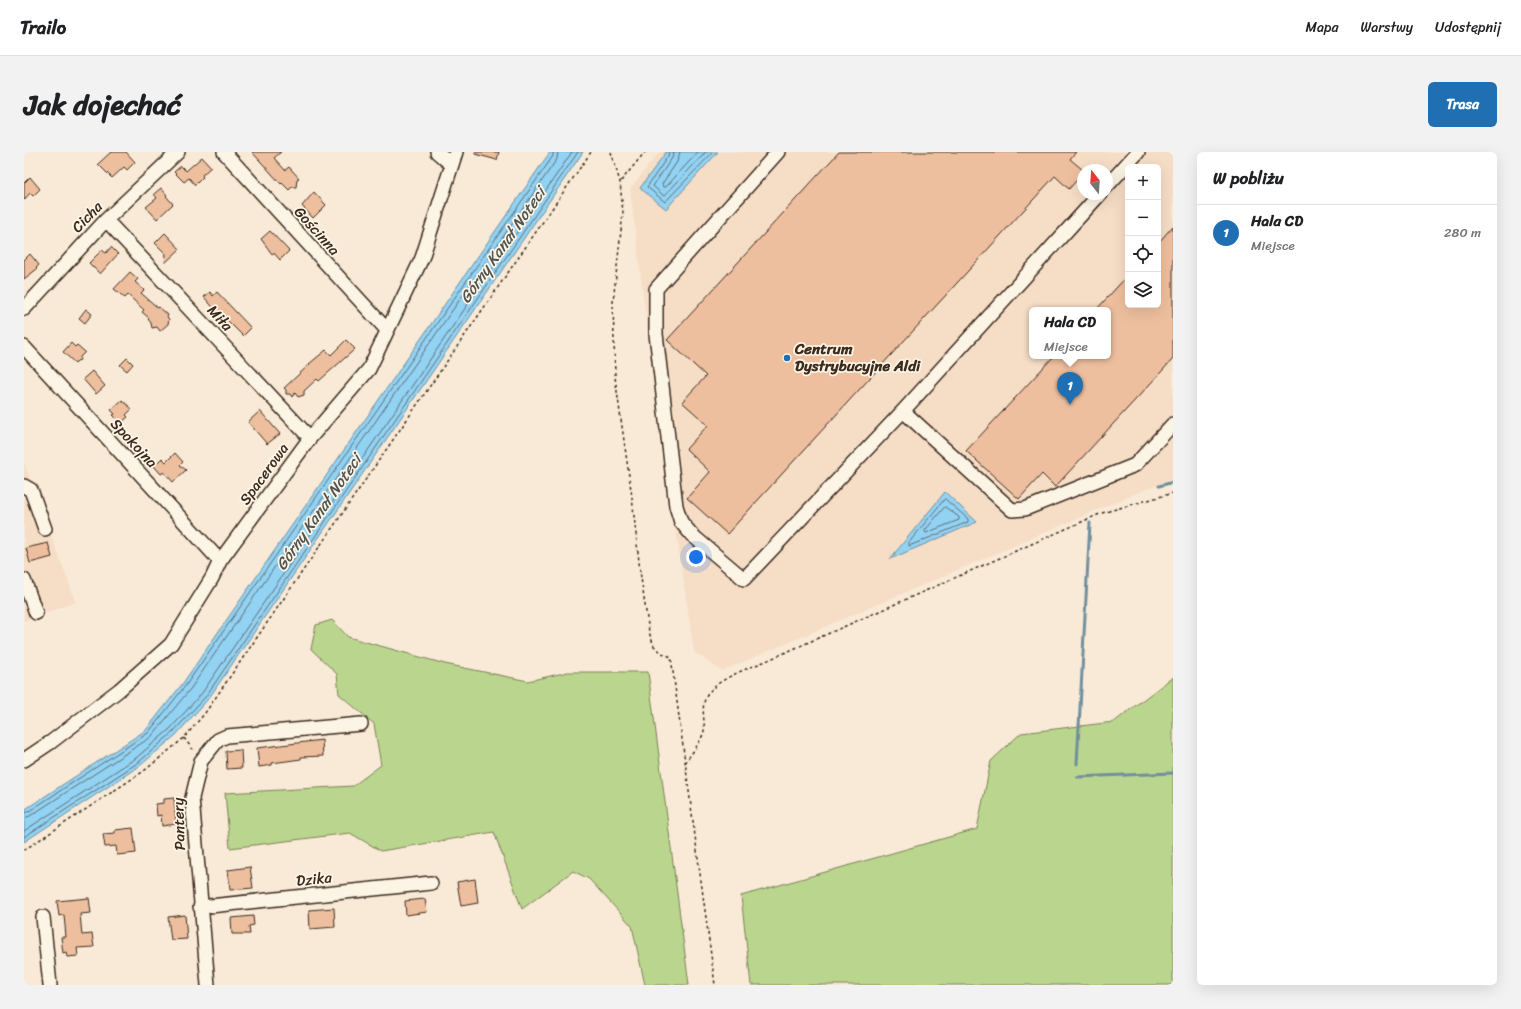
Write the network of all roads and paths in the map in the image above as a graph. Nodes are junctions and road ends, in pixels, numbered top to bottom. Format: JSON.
{"nodes":[{"id":1,"x":178,"y":152,"type":"edge"},
{"id":2,"x":224,"y":152,"type":"edge"},
{"id":3,"x":437,"y":152,"type":"edge"},
{"id":4,"x":456,"y":152,"type":"edge"},
{"id":5,"x":591,"y":152,"type":"edge"},
{"id":6,"x":611,"y":152,"type":"edge"},
{"id":7,"x":645,"y":152,"type":"edge"},
{"id":8,"x":778,"y":152,"type":"edge"},
{"id":9,"x":1138,"y":152,"type":"edge"},
{"id":10,"x":452,"y":166,"type":"junction"},
{"id":11,"x":1113,"y":179,"type":"edge"},
{"id":12,"x":620,"y":182,"type":"junction"},
{"id":13,"x":1095,"y":200,"type":"edge"},
{"id":14,"x":106,"y":220,"type":"junction"},
{"id":15,"x":24,"y":309,"type":"edge"},
{"id":16,"x":387,"y":330,"type":"junction"},
{"id":17,"x":24,"y":347,"type":"edge"},
{"id":18,"x":903,"y":411,"type":"junction"},
{"id":19,"x":1173,"y":424,"type":"edge"},
{"id":20,"x":310,"y":438,"type":"junction"},
{"id":21,"x":24,"y":486,"type":"edge"},
{"id":22,"x":1173,"y":492,"type":"edge"},
{"id":23,"x":45,"y":529,"type":"dead end"},
{"id":24,"x":220,"y":561,"type":"junction"},
{"id":25,"x":24,"y":580,"type":"edge"},
{"id":26,"x":36,"y":613,"type":"dead end"},
{"id":27,"x":361,"y":724,"type":"dead end"},
{"id":28,"x":184,"y":738,"type":"junction"},
{"id":29,"x":24,"y":760,"type":"edge"},
{"id":30,"x":201,"y":761,"type":"junction"},
{"id":31,"x":685,"y":764,"type":"junction"},
{"id":32,"x":24,"y":850,"type":"edge"},
{"id":33,"x":432,"y":883,"type":"dead end"},
{"id":34,"x":200,"y":907,"type":"junction"},
{"id":35,"x":43,"y":917,"type":"dead end"},
{"id":36,"x":50,"y":985,"type":"edge"},
{"id":37,"x":208,"y":985,"type":"edge"},
{"id":38,"x":715,"y":985,"type":"edge"}],
"edges":[{"from":1,"to":14,"type":"street","name":"Cicha"},
{"from":2,"to":16,"type":"street","name":"Gościnna"},
{"from":3,"to":10,"type":"street"},
{"from":4,"to":10,"type":"street","name":"Spacerowa"},
{"from":5,"to":28,"type":"path"},
{"from":6,"to":12,"type":"path"},
{"from":7,"to":12,"type":"path"},
{"from":8,"to":18,"type":"street"},
{"from":9,"to":11,"type":"street"},
{"from":10,"to":16,"type":"street","name":"Spacerowa"},
{"from":12,"to":31,"type":"path"},
{"from":13,"to":18,"type":"street"},
{"from":14,"to":15,"type":"street","name":"Cicha"},
{"from":14,"to":20,"type":"street","name":"Miła"},
{"from":16,"to":20,"type":"street","name":"Spacerowa"},
{"from":17,"to":24,"type":"street","name":"Spokojna"},
{"from":18,"to":19,"type":"street"},
{"from":20,"to":24,"type":"street","name":"Spacerowa"},
{"from":21,"to":23,"type":"street"},
{"from":22,"to":31,"type":"path"},
{"from":24,"to":29,"type":"street","name":"Spacerowa"},
{"from":25,"to":26,"type":"street"},
{"from":27,"to":30,"type":"street","name":"Pantery"},
{"from":28,"to":30,"type":"path"},
{"from":28,"to":32,"type":"path"},
{"from":30,"to":34,"type":"street","name":"Pantery"},
{"from":31,"to":38,"type":"path"},
{"from":33,"to":34,"type":"street","name":"Dzika"},
{"from":34,"to":37,"type":"street","name":"Pantery"},
{"from":35,"to":36,"type":"street"}]}
